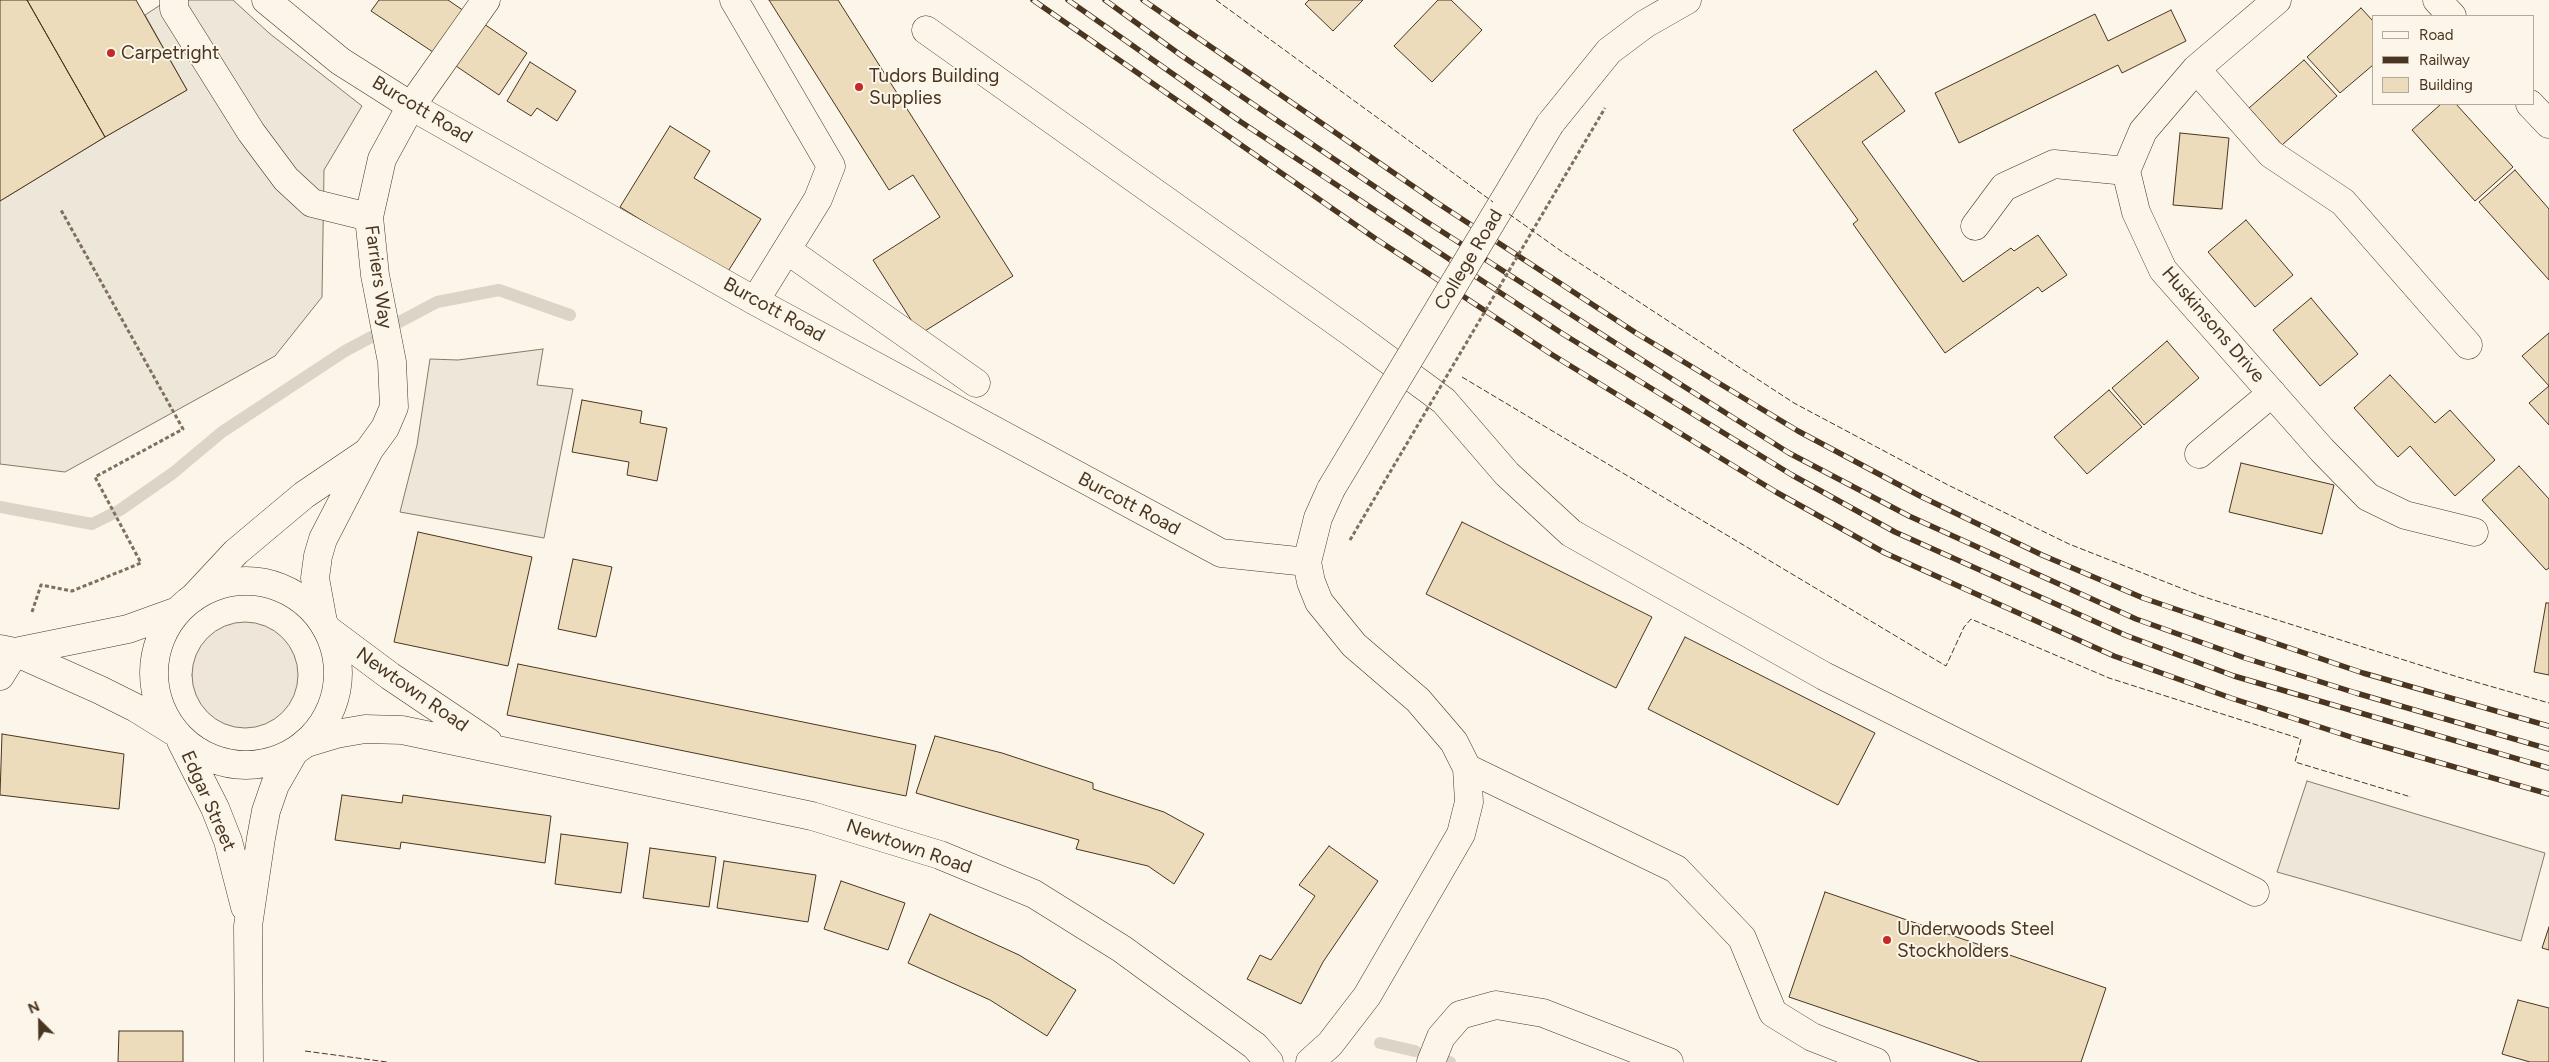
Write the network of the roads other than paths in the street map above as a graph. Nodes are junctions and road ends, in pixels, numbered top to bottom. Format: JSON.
{"nodes":[{"id":1,"x":174,"y":0,"type":"edge"},
{"id":2,"x":266,"y":0,"type":"edge"},
{"id":3,"x":486,"y":0,"type":"edge"},
{"id":4,"x":734,"y":0,"type":"edge"},
{"id":5,"x":1686,"y":0,"type":"edge"},
{"id":6,"x":2277,"y":0,"type":"edge"},
{"id":7,"x":2437,"y":0,"type":"edge"},
{"id":8,"x":2451,"y":15,"type":"edge"},
{"id":9,"x":926,"y":30,"type":"dead end"},
{"id":10,"x":2196,"y":69,"type":"junction"},
{"id":11,"x":2531,"y":105,"type":"edge"},
{"id":12,"x":411,"y":106,"type":"junction"},
{"id":13,"x":2549,"y":124,"type":"edge"},
{"id":14,"x":2126,"y":171,"type":"junction"},
{"id":15,"x":369,"y":217,"type":"junction"},
{"id":16,"x":1975,"y":226,"type":"dead end"},
{"id":17,"x":787,"y":250,"type":"junction"},
{"id":18,"x":755,"y":301,"type":"junction"},
{"id":19,"x":2468,"y":345,"type":"dead end"},
{"id":20,"x":976,"y":383,"type":"dead end"},
{"id":21,"x":2272,"y":393,"type":"junction"},
{"id":22,"x":369,"y":450,"type":"junction"},
{"id":23,"x":2199,"y":454,"type":"dead end"},
{"id":24,"x":2474,"y":532,"type":"dead end"},
{"id":25,"x":1307,"y":562,"type":"junction"},
{"id":26,"x":186,"y":604,"type":"junction"},
{"id":27,"x":325,"y":626,"type":"junction"},
{"id":28,"x":8,"y":651,"type":"edge"},
{"id":29,"x":0,"y":676,"type":"edge"},
{"id":30,"x":176,"y":734,"type":"junction"},
{"id":31,"x":300,"y":748,"type":"junction"},
{"id":32,"x":498,"y":749,"type":"junction"},
{"id":33,"x":1467,"y":768,"type":"junction"},
{"id":34,"x":2255,"y":892,"type":"dead end"},
{"id":35,"x":248,"y":926,"type":"junction"},
{"id":36,"x":249,"y":1062,"type":"edge"},
{"id":37,"x":1269,"y":1062,"type":"edge"},
{"id":38,"x":1310,"y":1062,"type":"edge"},
{"id":39,"x":1431,"y":1062,"type":"edge"},
{"id":40,"x":1669,"y":1062,"type":"edge"},
{"id":41,"x":1876,"y":1062,"type":"edge"}],
"edges":[{"from":1,"to":15,"type":"main road"},
{"from":2,"to":12,"type":"main road","name":"Burcott Road"},
{"from":3,"to":12,"type":"main road","name":"Farriers Way"},
{"from":4,"to":17,"type":"main road"},
{"from":5,"to":25,"type":"main road","name":"College Road","bridge":true},
{"from":6,"to":10,"type":"main road"},
{"from":7,"to":8,"type":"main road"},
{"from":9,"to":34,"type":"main road"},
{"from":10,"to":14,"type":"main road"},
{"from":10,"to":19,"type":"main road"},
{"from":11,"to":13,"type":"main road"},
{"from":12,"to":15,"type":"main road","name":"Farriers Way"},
{"from":12,"to":18,"type":"main road","name":"Burcott Road"},
{"from":14,"to":16,"type":"main road"},
{"from":14,"to":21,"type":"main road","name":"Huskinsons Drive"},
{"from":15,"to":22,"type":"main road","name":"Farriers Way"},
{"from":17,"to":18,"type":"main road"},
{"from":17,"to":20,"type":"main road"},
{"from":18,"to":25,"type":"main road","name":"Burcott Road"},
{"from":21,"to":23,"type":"main road","name":"Huskinsons Drive"},
{"from":21,"to":24,"type":"main road","name":"Huskinsons Drive"},
{"from":22,"to":26,"type":"main road","name":"Farriers Way"},
{"from":22,"to":27,"type":"main road","name":"Farriers Way"},
{"from":25,"to":33,"type":"main road"},
{"from":26,"to":27,"type":"main road"},
{"from":26,"to":28,"type":"main road"},
{"from":26,"to":30,"type":"main road","name":"Edgar Street"},
{"from":27,"to":31,"type":"main road","name":"Edgar Street"},
{"from":27,"to":32,"type":"main road","name":"Newtown Road"},
{"from":28,"to":29,"type":"main road"},
{"from":28,"to":30,"type":"main road"},
{"from":30,"to":31,"type":"main road","name":"Newtown Road"},
{"from":30,"to":35,"type":"main road","name":"Edgar Street"},
{"from":31,"to":32,"type":"main road","name":"Newtown Road"},
{"from":31,"to":35,"type":"main road","name":"Edgar Street"},
{"from":32,"to":37,"type":"main road","name":"Newtown Road"},
{"from":33,"to":38,"type":"main road"},
{"from":33,"to":41,"type":"main road"},
{"from":35,"to":36,"type":"main road","name":"Edgar Street"},
{"from":39,"to":40,"type":"main road"}]}
